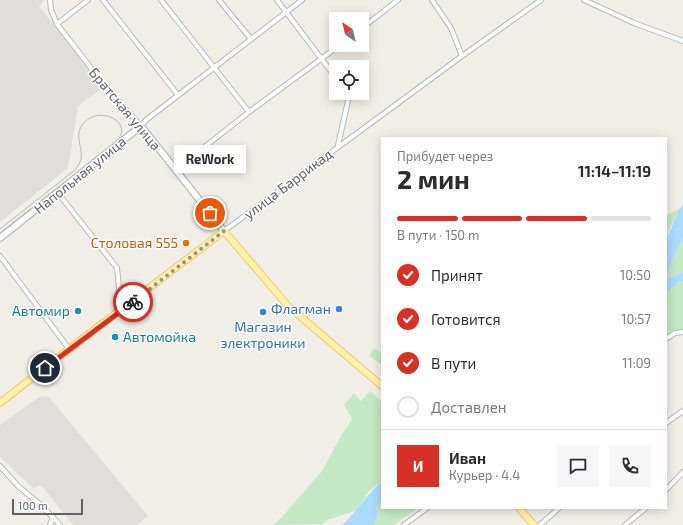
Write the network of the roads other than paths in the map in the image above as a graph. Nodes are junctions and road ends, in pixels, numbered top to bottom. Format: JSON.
{"nodes":[{"id":1,"x":50,"y":0,"type":"edge"},
{"id":2,"x":88,"y":0,"type":"edge"},
{"id":3,"x":103,"y":0,"type":"edge"},
{"id":4,"x":161,"y":0,"type":"edge"},
{"id":5,"x":218,"y":0,"type":"edge"},
{"id":6,"x":277,"y":0,"type":"edge"},
{"id":7,"x":302,"y":0,"type":"edge"},
{"id":8,"x":398,"y":0,"type":"edge"},
{"id":9,"x":432,"y":0,"type":"edge"},
{"id":10,"x":541,"y":0,"type":"edge"},
{"id":11,"x":584,"y":0,"type":"edge"},
{"id":12,"x":286,"y":12,"type":"junction"},
{"id":13,"x":369,"y":23,"type":"edge"},
{"id":14,"x":57,"y":24,"type":"junction"},
{"id":15,"x":251,"y":40,"type":"junction"},
{"id":16,"x":683,"y":41,"type":"edge"},
{"id":17,"x":331,"y":52,"type":"edge"},
{"id":18,"x":462,"y":56,"type":"junction"},
{"id":19,"x":322,"y":59,"type":"junction"},
{"id":20,"x":214,"y":68,"type":"junction"},
{"id":21,"x":329,"y":68,"type":"edge"},
{"id":22,"x":178,"y":95,"type":"junction"},
{"id":23,"x":348,"y":100,"type":"edge"},
{"id":24,"x":249,"y":112,"type":"junction"},
{"id":25,"x":140,"y":126,"type":"junction"},
{"id":26,"x":338,"y":146,"type":"junction"},
{"id":27,"x":175,"y":170,"type":"junction"},
{"id":28,"x":58,"y":193,"type":"junction"},
{"id":29,"x":224,"y":231,"type":"junction"},
{"id":30,"x":0,"y":238,"type":"edge"},
{"id":31,"x":0,"y":256,"type":"edge"},
{"id":32,"x":126,"y":307,"type":"junction"},
{"id":33,"x":683,"y":332,"type":"edge"},
{"id":34,"x":667,"y":338,"type":"edge"},
{"id":35,"x":69,"y":349,"type":"junction"},
{"id":36,"x":381,"y":385,"type":"edge"},
{"id":37,"x":0,"y":403,"type":"edge"},
{"id":38,"x":683,"y":411,"type":"edge"},
{"id":39,"x":667,"y":422,"type":"edge"},
{"id":40,"x":0,"y":466,"type":"edge"},
{"id":41,"x":683,"y":472,"type":"edge"},
{"id":42,"x":667,"y":489,"type":"edge"},
{"id":43,"x":426,"y":509,"type":"edge"},
{"id":44,"x":520,"y":509,"type":"edge"},
{"id":45,"x":557,"y":509,"type":"edge"},
{"id":46,"x":645,"y":509,"type":"edge"},
{"id":47,"x":52,"y":517,"type":"junction"},
{"id":48,"x":50,"y":525,"type":"edge"},
{"id":49,"x":60,"y":525,"type":"edge"},
{"id":50,"x":404,"y":525,"type":"edge"},
{"id":51,"x":534,"y":525,"type":"edge"},
{"id":52,"x":540,"y":525,"type":"edge"},
{"id":53,"x":625,"y":525,"type":"edge"}],
"edges":[{"from":1,"to":14,"type":"street","name":"Братская улица"},
{"from":2,"to":14,"type":"street"},
{"from":3,"to":22,"type":"street"},
{"from":4,"to":20,"type":"street"},
{"from":5,"to":15,"type":"street"},
{"from":6,"to":12,"type":"street"},
{"from":7,"to":12,"type":"street","name":"Напольная улица"},
{"from":8,"to":13,"type":"street"},
{"from":9,"to":18,"type":"street"},
{"from":10,"to":18,"type":"street","name":"улица Баррикад"},
{"from":11,"to":16,"type":"street"},
{"from":12,"to":15,"type":"street","name":"Напольная улица"},
{"from":12,"to":19,"type":"street"},
{"from":14,"to":25,"type":"street","name":"Братская улица"},
{"from":15,"to":20,"type":"street","name":"Напольная улица"},
{"from":17,"to":19,"type":"street"},
{"from":18,"to":26,"type":"street","name":"улица Баррикад"},
{"from":19,"to":21,"type":"street"},
{"from":19,"to":24,"type":"street"},
{"from":20,"to":22,"type":"street","name":"Напольная улица"},
{"from":20,"to":24,"type":"street"},
{"from":22,"to":25,"type":"street","name":"Напольная улица"},
{"from":23,"to":26,"type":"street"},
{"from":24,"to":27,"type":"street"},
{"from":25,"to":27,"type":"street","name":"Братская улица"},
{"from":25,"to":28,"type":"street","name":"Напольная улица"},
{"from":26,"to":29,"type":"street","name":"улица Баррикад"},
{"from":27,"to":29,"type":"street","name":"Братская улица"},
{"from":28,"to":30,"type":"street","name":"Напольная улица"},
{"from":28,"to":32,"type":"street"},
{"from":29,"to":32,"type":"main road","name":"улица Баррикад"},
{"from":29,"to":36,"type":"main road"},
{"from":31,"to":35,"type":"street"},
{"from":32,"to":35,"type":"main road","name":"улица Баррикад"},
{"from":33,"to":34,"type":"street"},
{"from":35,"to":37,"type":"main road","name":"улица Баррикад"},
{"from":38,"to":39,"type":"street"},
{"from":40,"to":47,"type":"street"},
{"from":41,"to":42,"type":"street"},
{"from":43,"to":50,"type":"street"},
{"from":44,"to":51,"type":"main road"},
{"from":45,"to":52,"type":"street"},
{"from":46,"to":53,"type":"street"},
{"from":47,"to":48,"type":"street"},
{"from":47,"to":49,"type":"street"}]}
